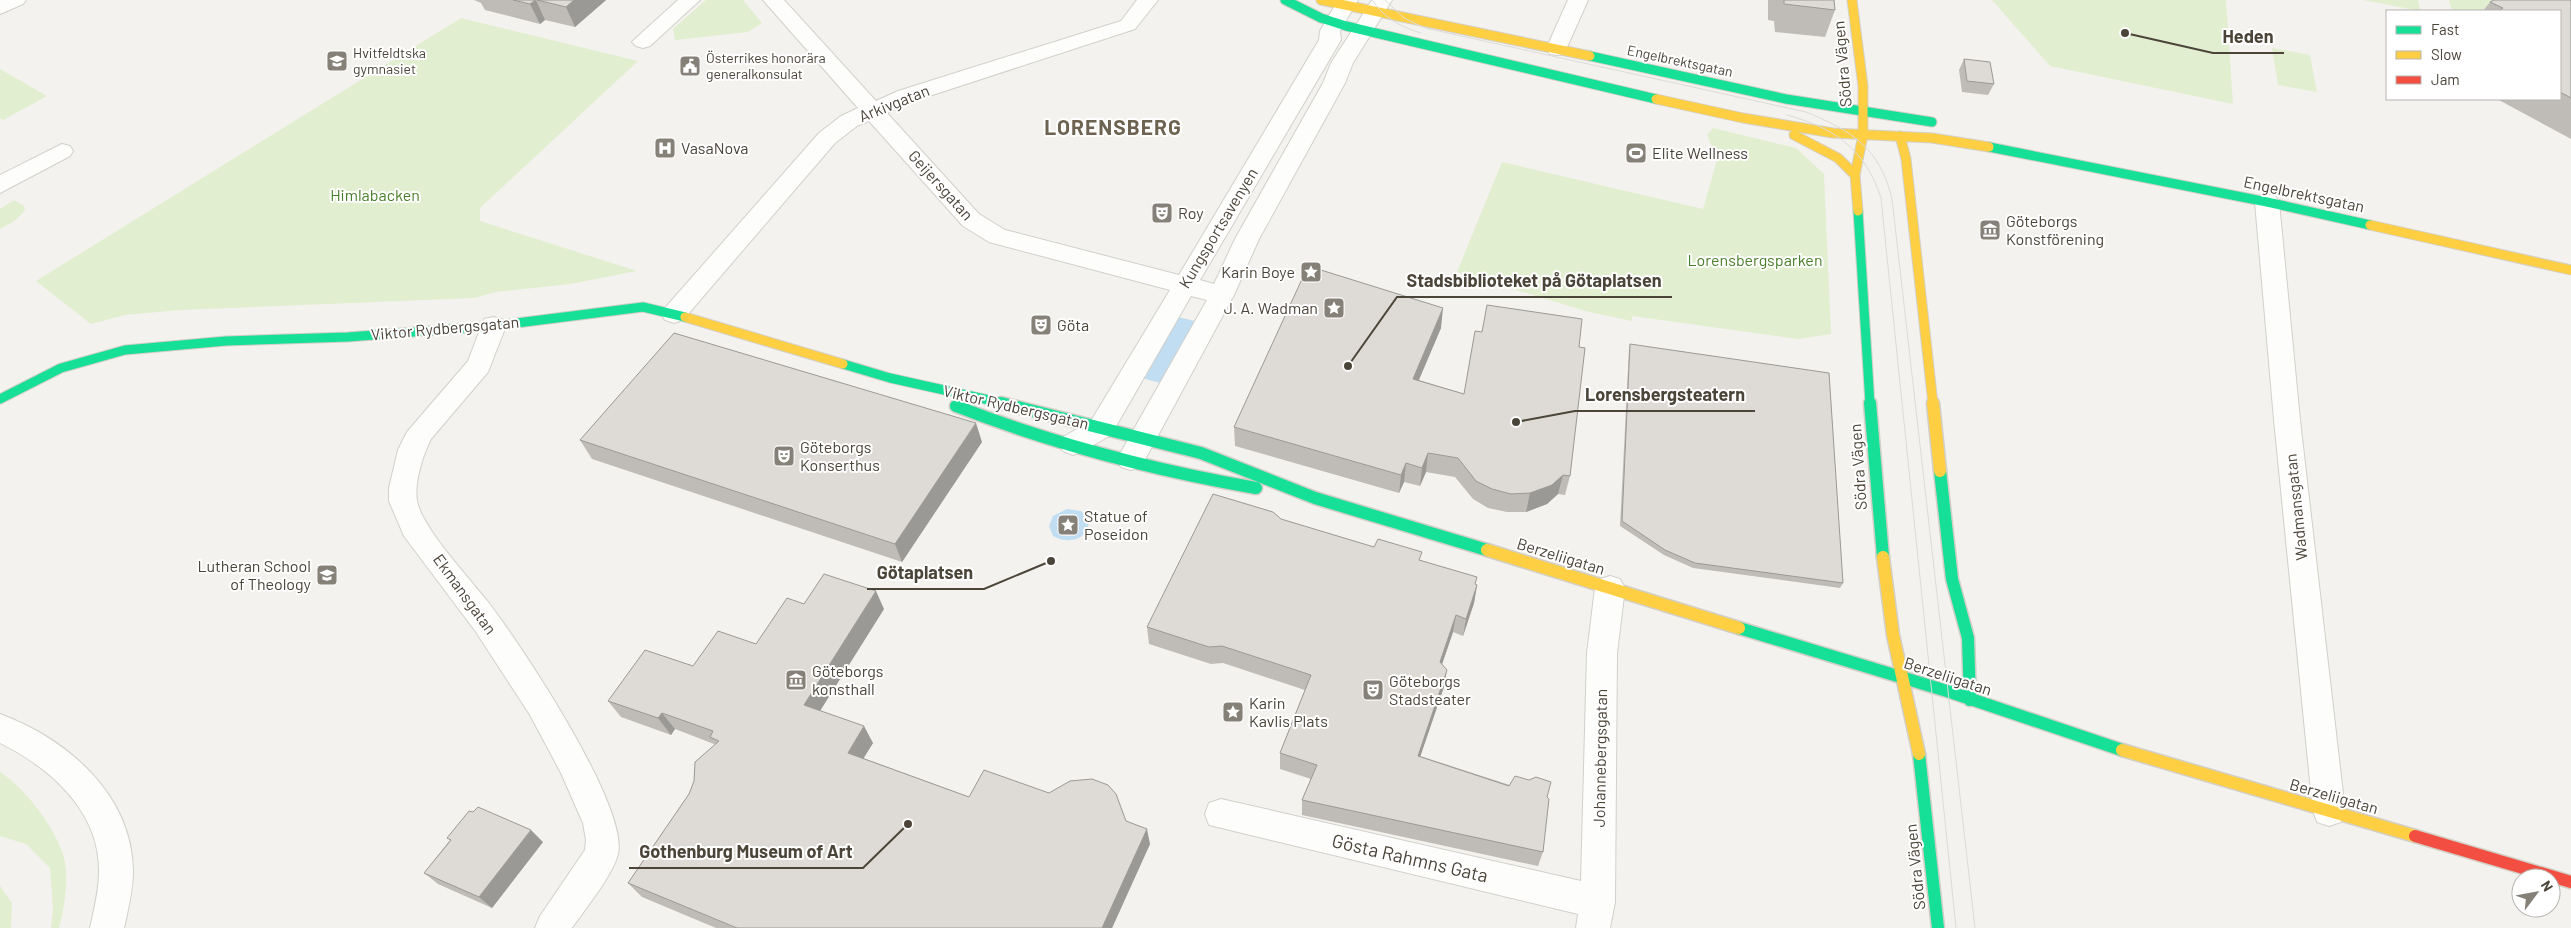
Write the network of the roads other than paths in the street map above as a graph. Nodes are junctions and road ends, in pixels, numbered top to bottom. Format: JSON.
{"nodes":[{"id":1,"x":16,"y":0,"type":"edge"},
{"id":2,"x":690,"y":0,"type":"edge"},
{"id":3,"x":773,"y":0,"type":"edge"},
{"id":4,"x":1148,"y":0,"type":"edge"},
{"id":5,"x":1286,"y":0,"type":"edge"},
{"id":6,"x":1321,"y":0,"type":"edge"},
{"id":7,"x":1578,"y":0,"type":"edge"},
{"id":8,"x":1852,"y":0,"type":"edge"},
{"id":9,"x":1379,"y":5,"type":"edge"},
{"id":10,"x":0,"y":8,"type":"edge"},
{"id":11,"x":1342,"y":9,"type":"edge"},
{"id":12,"x":1363,"y":32,"type":"junction"},
{"id":13,"x":643,"y":42,"type":"dead end"},
{"id":14,"x":1557,"y":49,"type":"junction"},
{"id":15,"x":872,"y":109,"type":"junction"},
{"id":16,"x":1863,"y":112,"type":"junction"},
{"id":17,"x":1743,"y":118,"type":"junction"},
{"id":18,"x":1940,"y":124,"type":"dead end"},
{"id":19,"x":1982,"y":134,"type":"dead end"},
{"id":20,"x":1863,"y":135,"type":"junction"},
{"id":21,"x":1900,"y":136,"type":"junction"},
{"id":22,"x":62,"y":151,"type":"dead end"},
{"id":23,"x":2030,"y":154,"type":"junction"},
{"id":24,"x":1855,"y":175,"type":"junction"},
{"id":25,"x":0,"y":185,"type":"edge"},
{"id":26,"x":2267,"y":202,"type":"junction"},
{"id":27,"x":2571,"y":270,"type":"edge"},
{"id":28,"x":1185,"y":284,"type":"junction"},
{"id":29,"x":1222,"y":295,"type":"junction"},
{"id":30,"x":674,"y":314,"type":"junction"},
{"id":31,"x":493,"y":326,"type":"junction"},
{"id":32,"x":890,"y":378,"type":"junction"},
{"id":33,"x":0,"y":400,"type":"edge"},
{"id":34,"x":1101,"y":428,"type":"junction"},
{"id":35,"x":1073,"y":444,"type":"junction"},
{"id":36,"x":1136,"y":449,"type":"junction"},
{"id":37,"x":1315,"y":498,"type":"junction"},
{"id":38,"x":1610,"y":588,"type":"junction"},
{"id":39,"x":1903,"y":679,"type":"junction"},
{"id":40,"x":1970,"y":700,"type":"junction"},
{"id":41,"x":0,"y":728,"type":"edge"},
{"id":42,"x":2329,"y":811,"type":"junction"},
{"id":43,"x":1221,"y":814,"type":"dead end"},
{"id":44,"x":2571,"y":882,"type":"edge"},
{"id":45,"x":1595,"y":915,"type":"edge"},
{"id":46,"x":107,"y":928,"type":"edge"},
{"id":47,"x":552,"y":928,"type":"edge"},
{"id":48,"x":1938,"y":928,"type":"edge"}],
"edges":[{"from":1,"to":10,"type":"street"},
{"from":2,"to":13,"type":"street"},
{"from":3,"to":15,"type":"street","name":"Geijersgatan"},
{"from":4,"to":15,"type":"street","name":"Arkivgatan"},
{"from":5,"to":11,"type":"street","name":"Engelbrektsgatan"},
{"from":6,"to":11,"type":"street","name":"Engelbrektsgatan"},
{"from":7,"to":14,"type":"street"},
{"from":8,"to":16,"type":"street","name":"Södra Vägen"},
{"from":9,"to":11,"type":"street","name":"Engelbrektsgatan"},
{"from":9,"to":12,"type":"street","name":"Kungsportsavenyen"},
{"from":9,"to":14,"type":"street","name":"Engelbrektsgatan"},
{"from":11,"to":12,"type":"street","name":"Engelbrektsgatan"},
{"from":11,"to":28,"type":"street","name":"Kungsportsavenyen"},
{"from":12,"to":17,"type":"street","name":"Engelbrektsgatan"},
{"from":12,"to":29,"type":"street","name":"Kungsportsavenyen"},
{"from":14,"to":16,"type":"street","name":"Engelbrektsgatan"},
{"from":15,"to":28,"type":"street","name":"Geijersgatan"},
{"from":15,"to":30,"type":"street","name":"Arkivgatan"},
{"from":16,"to":18,"type":"street","name":"Engelbrektsgatan"},
{"from":16,"to":20,"type":"street","name":"Södra Vägen"},
{"from":17,"to":20,"type":"street","name":"Engelbrektsgatan"},
{"from":17,"to":24,"type":"street","name":"Engelbrektsgatan"},
{"from":19,"to":23,"type":"street","name":"Engelbrektsgatan"},
{"from":20,"to":21,"type":"street","name":"Engelbrektsgatan"},
{"from":20,"to":24,"type":"street","name":"Södra Vägen"},
{"from":21,"to":23,"type":"street","name":"Engelbrektsgatan"},
{"from":21,"to":40,"type":"street"},
{"from":22,"to":25,"type":"street"},
{"from":23,"to":26,"type":"street","name":"Engelbrektsgatan"},
{"from":24,"to":39,"type":"street","name":"Södra Vägen"},
{"from":26,"to":27,"type":"street","name":"Engelbrektsgatan"},
{"from":26,"to":42,"type":"street","name":"Wadmansgatan"},
{"from":28,"to":29,"type":"street","name":"Geijersgatan"},
{"from":28,"to":34,"type":"street","name":"Kungsportsavenyen"},
{"from":29,"to":36,"type":"street","name":"Kungsportsavenyen"},
{"from":30,"to":31,"type":"street","name":"Viktor Rydbergsgatan"},
{"from":30,"to":32,"type":"street","name":"Viktor Rydbergsgatan"},
{"from":31,"to":33,"type":"street","name":"Viktor Rydbergsgatan"},
{"from":31,"to":47,"type":"street","name":"Ekmansgatan"},
{"from":32,"to":34,"type":"street","name":"Viktor Rydbergsgatan"},
{"from":32,"to":35,"type":"street","name":"Viktor Rydbergsgatan"},
{"from":34,"to":35,"type":"street","name":"Kungsportsavenyen"},
{"from":34,"to":36,"type":"street","name":"Viktor Rydbergsgatan"},
{"from":35,"to":36,"type":"street","name":"Viktor Rydbergsgatan"},
{"from":36,"to":37,"type":"street","name":"Berzeliigatan"},
{"from":36,"to":37,"type":"street","name":"Berzeliigatan"},
{"from":37,"to":38,"type":"street","name":"Berzeliigatan"},
{"from":38,"to":39,"type":"street","name":"Berzeliigatan"},
{"from":38,"to":45,"type":"street","name":"Johannebergsgatan"},
{"from":39,"to":40,"type":"street","name":"Berzeliigatan"},
{"from":39,"to":48,"type":"street","name":"Södra Vägen"},
{"from":40,"to":42,"type":"street","name":"Berzeliigatan"},
{"from":41,"to":46,"type":"street"},
{"from":42,"to":44,"type":"street","name":"Berzeliigatan"},
{"from":43,"to":45,"type":"street","name":"Gösta Rahmns Gata"}]}
